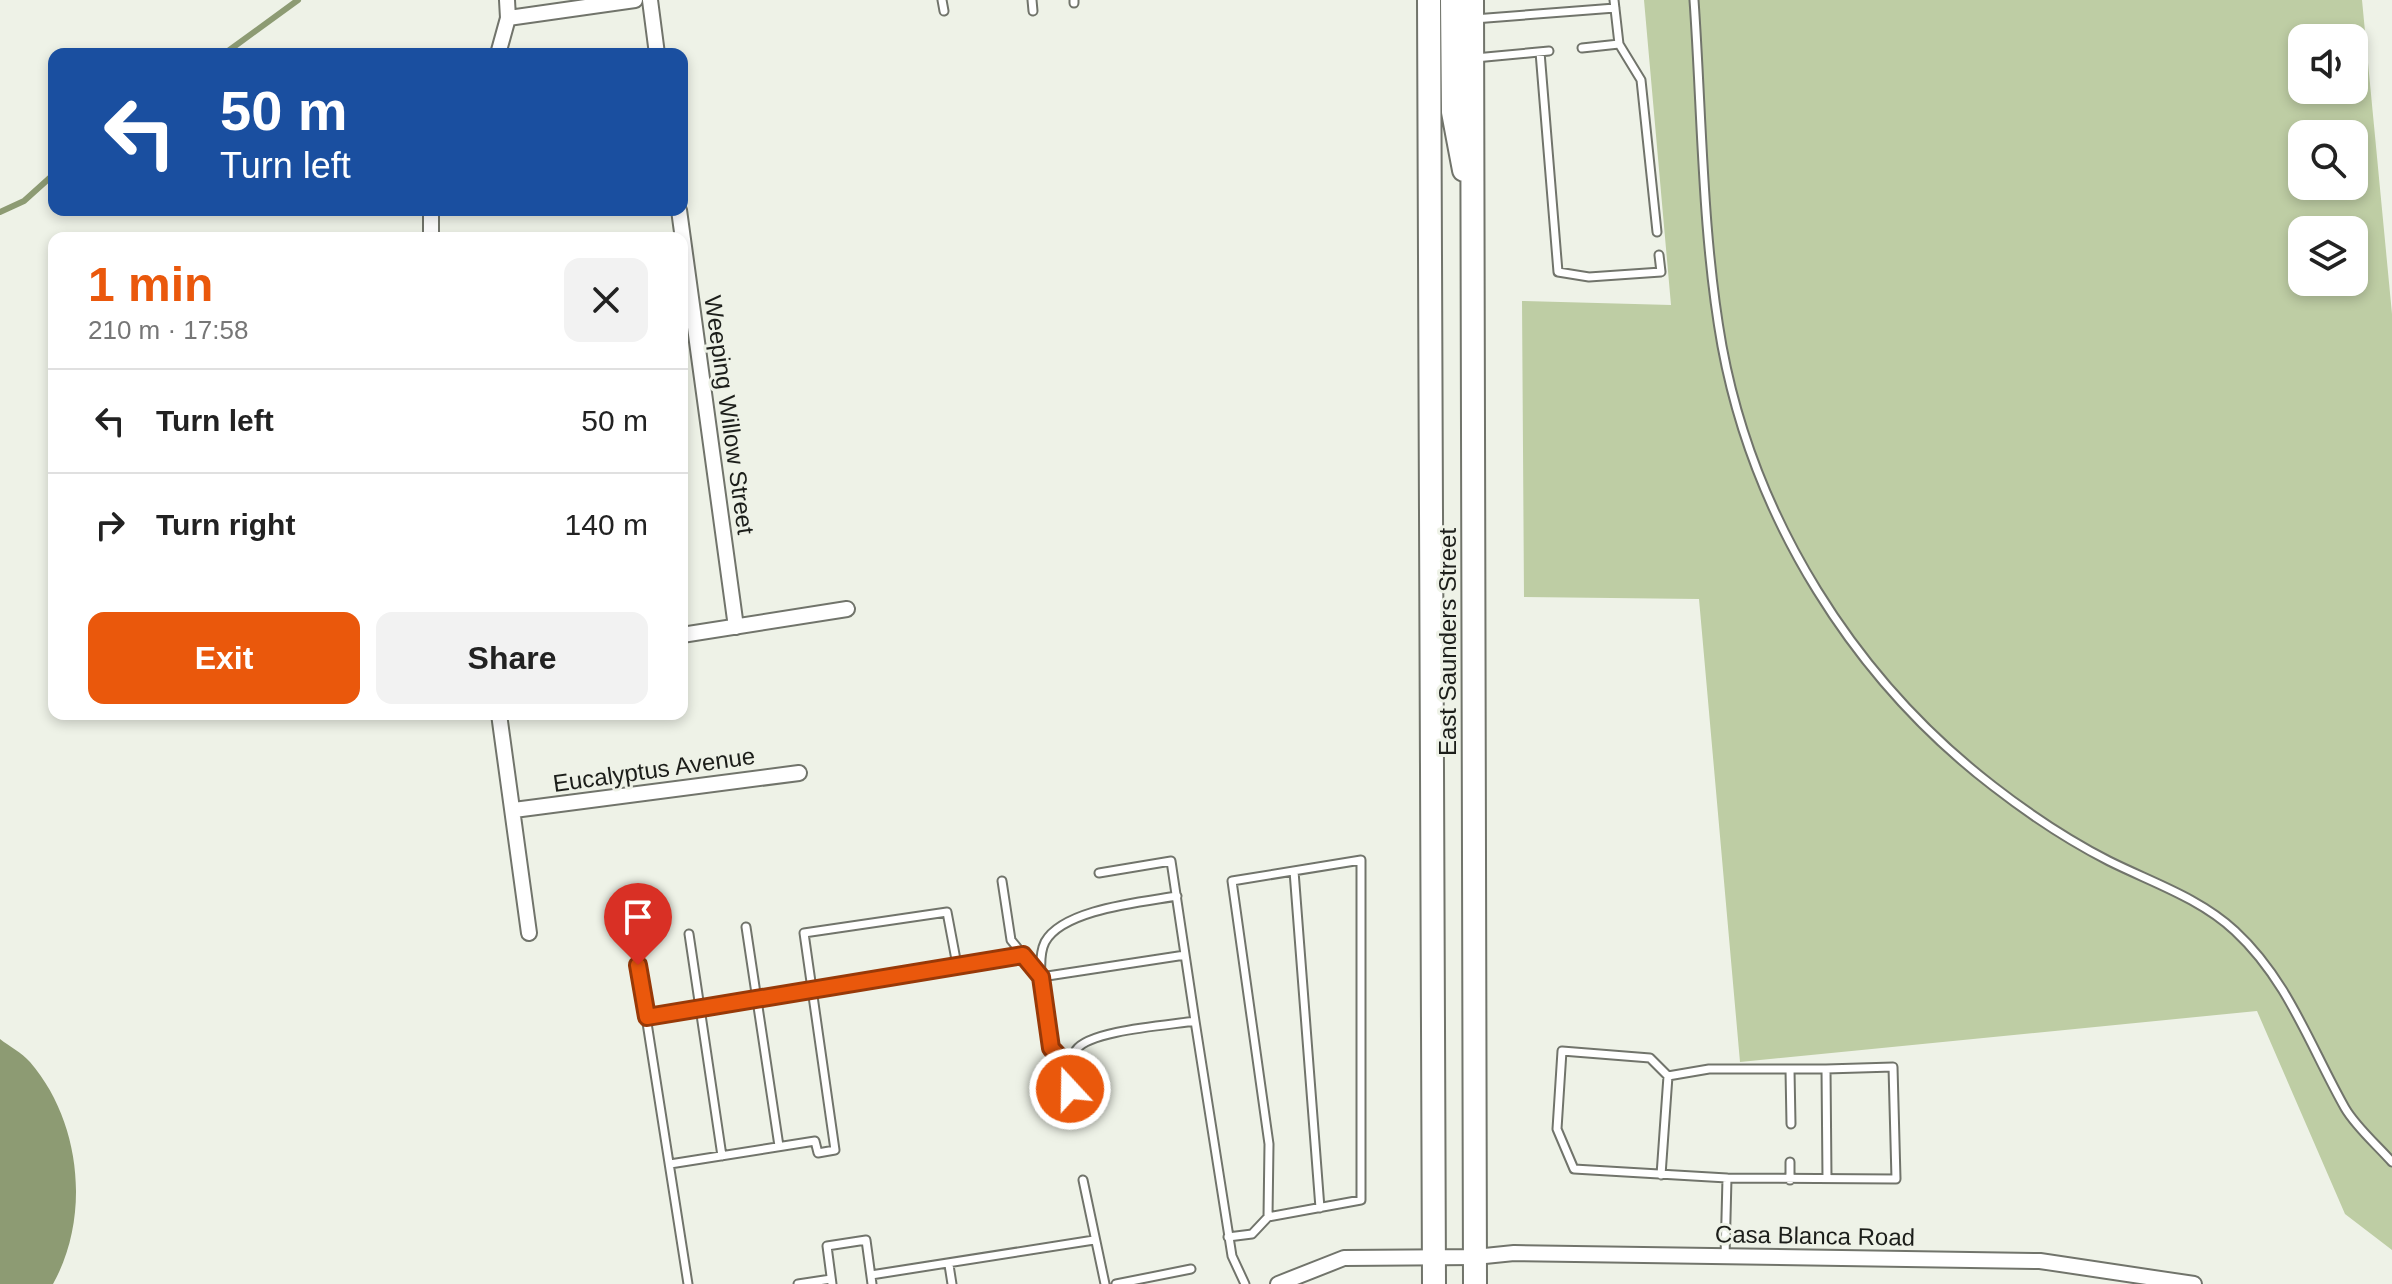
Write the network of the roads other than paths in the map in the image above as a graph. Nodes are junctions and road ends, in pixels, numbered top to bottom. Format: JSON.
{"nodes":[{"id":1,"x":507,"y":0,"type":"edge"},
{"id":2,"x":635,"y":0,"type":"edge"},
{"id":3,"x":650,"y":0,"type":"edge"},
{"id":4,"x":942,"y":0,"type":"edge"},
{"id":5,"x":1032,"y":0,"type":"edge"},
{"id":6,"x":1429,"y":0,"type":"edge"},
{"id":7,"x":1452,"y":0,"type":"edge"},
{"id":8,"x":1559,"y":0,"type":"edge"},
{"id":9,"x":1694,"y":0,"type":"edge"},
{"id":10,"x":1615,"y":4,"type":"edge"},
{"id":11,"x":1472,"y":9,"type":"edge"},
{"id":12,"x":944,"y":11,"type":"dead end"},
{"id":13,"x":1033,"y":11,"type":"dead end"},
{"id":14,"x":1559,"y":13,"type":"junction"},
{"id":15,"x":508,"y":18,"type":"junction"},
{"id":16,"x":1619,"y":44,"type":"junction"},
{"id":17,"x":500,"y":48,"type":"edge"},
{"id":18,"x":656,"y":48,"type":"edge"},
{"id":19,"x":1582,"y":48,"type":"dead end"},
{"id":20,"x":1473,"y":58,"type":"junction"},
{"id":21,"x":1473,"y":202,"type":"junction"},
{"id":22,"x":1657,"y":232,"type":"dead end"},
{"id":23,"x":1659,"y":255,"type":"dead end"},
{"id":24,"x":688,"y":276,"type":"edge"},
{"id":25,"x":847,"y":609,"type":"dead end"},
{"id":26,"x":736,"y":627,"type":"junction"},
{"id":27,"x":688,"y":634,"type":"edge"},
{"id":28,"x":500,"y":720,"type":"edge"},
{"id":29,"x":799,"y":773,"type":"dead end"},
{"id":30,"x":514,"y":810,"type":"junction"},
{"id":31,"x":1294,"y":871,"type":"junction"},
{"id":32,"x":1099,"y":873,"type":"dead end"},
{"id":33,"x":1002,"y":881,"type":"dead end"},
{"id":34,"x":1177,"y":896,"type":"junction"},
{"id":35,"x":746,"y":927,"type":"dead end"},
{"id":36,"x":529,"y":933,"type":"dead end"},
{"id":37,"x":689,"y":934,"type":"dead end"},
{"id":38,"x":634,"y":940,"type":"dead end"},
{"id":39,"x":1023,"y":955,"type":"junction"},
{"id":40,"x":1185,"y":955,"type":"junction"},
{"id":41,"x":957,"y":965,"type":"junction"},
{"id":42,"x":1041,"y":977,"type":"junction"},
{"id":43,"x":813,"y":990,"type":"junction"},
{"id":44,"x":756,"y":999,"type":"junction"},
{"id":45,"x":701,"y":1008,"type":"junction"},
{"id":46,"x":647,"y":1017,"type":"junction"},
{"id":47,"x":1195,"y":1021,"type":"junction"},
{"id":48,"x":1071,"y":1069,"type":"junction"},
{"id":49,"x":1826,"y":1069,"type":"junction"},
{"id":50,"x":1790,"y":1070,"type":"junction"},
{"id":51,"x":1668,"y":1076,"type":"junction"},
{"id":52,"x":1073,"y":1111,"type":"dead end"},
{"id":53,"x":1791,"y":1124,"type":"dead end"},
{"id":54,"x":779,"y":1146,"type":"junction"},
{"id":55,"x":722,"y":1156,"type":"junction"},
{"id":56,"x":1790,"y":1162,"type":"dead end"},
{"id":57,"x":2392,"y":1162,"type":"edge"},
{"id":58,"x":670,"y":1164,"type":"junction"},
{"id":59,"x":1661,"y":1175,"type":"junction"},
{"id":60,"x":1727,"y":1178,"type":"junction"},
{"id":61,"x":1827,"y":1178,"type":"junction"},
{"id":62,"x":1083,"y":1180,"type":"dead end"},
{"id":63,"x":1790,"y":1180,"type":"junction"},
{"id":64,"x":1320,"y":1208,"type":"junction"},
{"id":65,"x":1268,"y":1217,"type":"junction"},
{"id":66,"x":1228,"y":1237,"type":"junction"},
{"id":67,"x":1094,"y":1240,"type":"junction"},
{"id":68,"x":1434,"y":1255,"type":"junction"},
{"id":69,"x":1475,"y":1257,"type":"junction"},
{"id":70,"x":1725,"y":1257,"type":"junction"},
{"id":71,"x":949,"y":1265,"type":"junction"},
{"id":72,"x":1191,"y":1269,"type":"dead end"},
{"id":73,"x":871,"y":1280,"type":"edge"},
{"id":74,"x":831,"y":1281,"type":"edge"},
{"id":75,"x":2158,"y":1281,"type":"edge"},
{"id":76,"x":688,"y":1284,"type":"edge"},
{"id":77,"x":798,"y":1284,"type":"edge"},
{"id":78,"x":952,"y":1284,"type":"edge"},
{"id":79,"x":1105,"y":1284,"type":"edge"},
{"id":80,"x":1116,"y":1284,"type":"edge"},
{"id":81,"x":1245,"y":1284,"type":"edge"},
{"id":82,"x":1278,"y":1284,"type":"edge"},
{"id":83,"x":1434,"y":1284,"type":"edge"},
{"id":84,"x":1475,"y":1284,"type":"edge"},
{"id":85,"x":2193,"y":1284,"type":"edge"}],
"edges":[{"from":1,"to":15,"type":"street"},
{"from":2,"to":15,"type":"street"},
{"from":3,"to":18,"type":"street"},
{"from":4,"to":12,"type":"lane"},
{"from":5,"to":13,"type":"lane"},
{"from":6,"to":68,"type":"main road","name":"East Saunders Street"},
{"from":7,"to":21,"type":"main road"},
{"from":8,"to":14,"type":"lane"},
{"from":9,"to":57,"type":"lane"},
{"from":10,"to":14,"type":"lane"},
{"from":10,"to":16,"type":"lane"},
{"from":11,"to":14,"type":"lane"},
{"from":11,"to":20,"type":"main road","name":"East Saunders Street"},
{"from":15,"to":17,"type":"street"},
{"from":16,"to":19,"type":"lane"},
{"from":16,"to":22,"type":"lane"},
{"from":20,"to":21,"type":"main road","name":"East Saunders Street"},
{"from":20,"to":23,"type":"lane"},
{"from":21,"to":69,"type":"main road","name":"East Saunders Street"},
{"from":24,"to":26,"type":"street","name":"Weeping Willow Street"},
{"from":25,"to":26,"type":"street"},
{"from":26,"to":27,"type":"street"},
{"from":28,"to":30,"type":"street"},
{"from":29,"to":30,"type":"street","name":"Eucalyptus Avenue"},
{"from":30,"to":36,"type":"street"},
{"from":31,"to":64,"type":"lane"},
{"from":31,"to":64,"type":"lane"},
{"from":31,"to":65,"type":"lane"},
{"from":32,"to":34,"type":"lane"},
{"from":33,"to":39,"type":"lane"},
{"from":34,"to":40,"type":"lane"},
{"from":34,"to":42,"type":"lane"},
{"from":35,"to":44,"type":"lane"},
{"from":37,"to":45,"type":"lane"},
{"from":38,"to":46,"type":"lane"},
{"from":39,"to":41,"type":"lane"},
{"from":39,"to":42,"type":"lane"},
{"from":40,"to":42,"type":"lane"},
{"from":40,"to":47,"type":"lane"},
{"from":41,"to":43,"type":"lane"},
{"from":41,"to":43,"type":"lane"},
{"from":42,"to":48,"type":"lane"},
{"from":43,"to":44,"type":"lane"},
{"from":43,"to":54,"type":"lane"},
{"from":44,"to":45,"type":"lane"},
{"from":44,"to":54,"type":"lane"},
{"from":45,"to":46,"type":"lane"},
{"from":45,"to":55,"type":"lane"},
{"from":46,"to":58,"type":"lane"},
{"from":47,"to":48,"type":"lane"},
{"from":47,"to":66,"type":"lane"},
{"from":48,"to":52,"type":"lane"},
{"from":49,"to":50,"type":"lane"},
{"from":49,"to":61,"type":"lane"},
{"from":49,"to":61,"type":"lane"},
{"from":50,"to":51,"type":"lane"},
{"from":50,"to":53,"type":"lane"},
{"from":51,"to":59,"type":"lane"},
{"from":51,"to":59,"type":"lane"},
{"from":54,"to":55,"type":"lane"},
{"from":55,"to":58,"type":"lane"},
{"from":56,"to":63,"type":"lane"},
{"from":58,"to":76,"type":"lane"},
{"from":59,"to":60,"type":"lane"},
{"from":60,"to":63,"type":"lane"},
{"from":60,"to":70,"type":"lane"},
{"from":61,"to":63,"type":"lane"},
{"from":62,"to":67,"type":"lane"},
{"from":64,"to":65,"type":"lane"},
{"from":65,"to":66,"type":"lane"},
{"from":66,"to":81,"type":"lane"},
{"from":67,"to":71,"type":"lane"},
{"from":67,"to":79,"type":"lane"},
{"from":68,"to":69,"type":"street","name":"Casa Blanca Road"},
{"from":68,"to":82,"type":"street","name":"Casa Blanca Road"},
{"from":68,"to":83,"type":"main road","name":"East Saunders Street"},
{"from":69,"to":70,"type":"street","name":"Casa Blanca Road"},
{"from":69,"to":84,"type":"main road","name":"East Saunders Street"},
{"from":70,"to":75,"type":"street","name":"Casa Blanca Road"},
{"from":71,"to":73,"type":"lane"},
{"from":71,"to":78,"type":"lane"},
{"from":72,"to":80,"type":"lane"},
{"from":73,"to":74,"type":"lane"},
{"from":74,"to":77,"type":"lane"},
{"from":75,"to":85,"type":"street","name":"Casa Blanca Road"}]}
